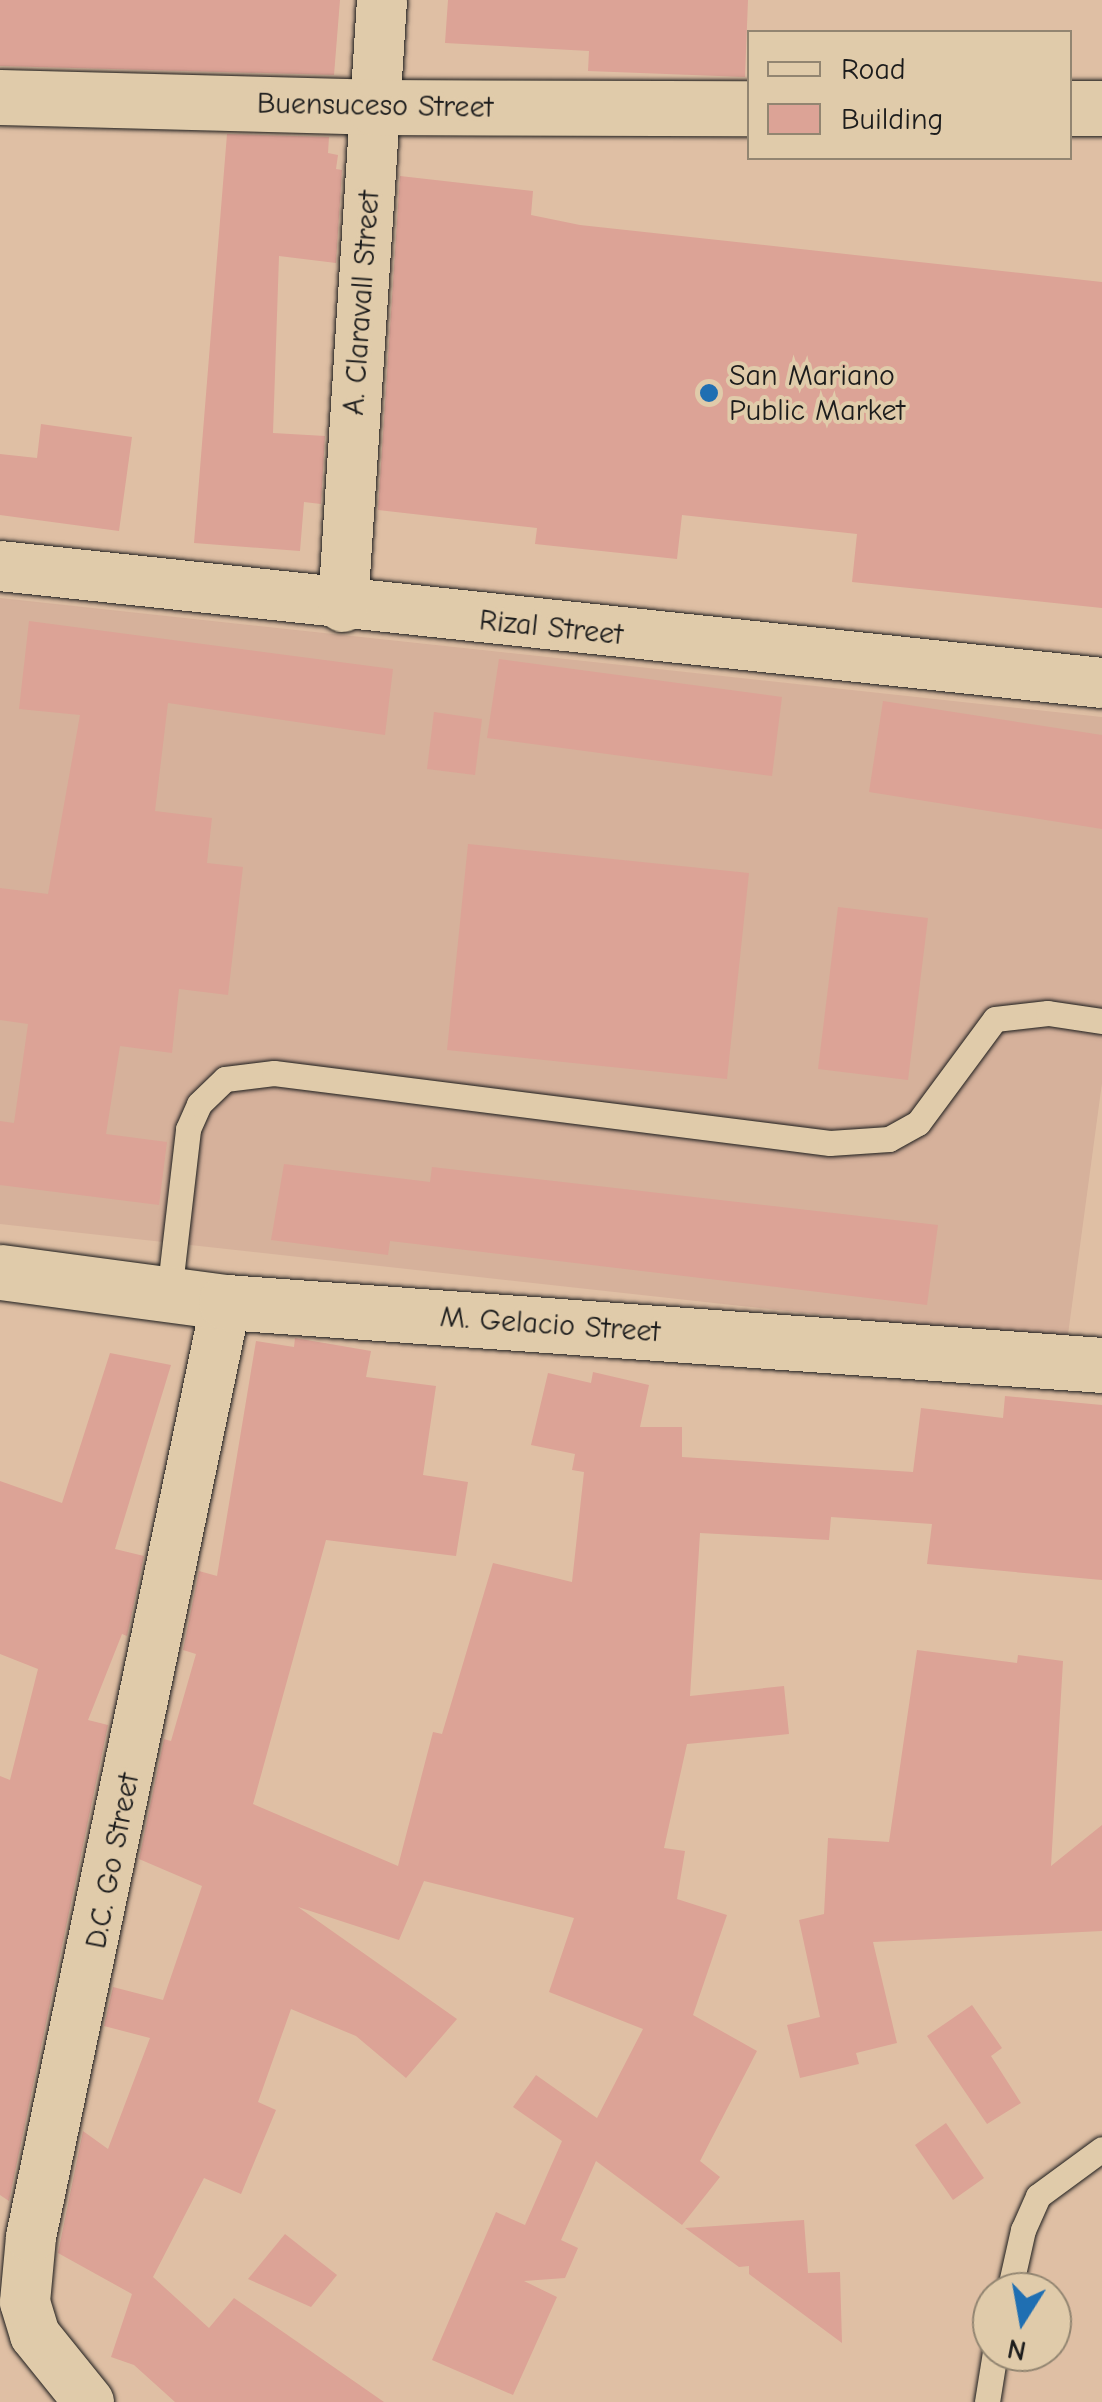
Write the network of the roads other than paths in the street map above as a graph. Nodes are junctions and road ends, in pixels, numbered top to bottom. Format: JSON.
{"nodes":[{"id":1,"x":382,"y":0,"type":"edge"},
{"id":2,"x":0,"y":97,"type":"edge"},
{"id":3,"x":374,"y":108,"type":"junction"},
{"id":4,"x":747,"y":108,"type":"edge"},
{"id":5,"x":1072,"y":108,"type":"edge"},
{"id":6,"x":1102,"y":108,"type":"edge"},
{"id":7,"x":0,"y":566,"type":"edge"},
{"id":8,"x":343,"y":607,"type":"junction"},
{"id":9,"x":1102,"y":683,"type":"edge"},
{"id":10,"x":1102,"y":1021,"type":"edge"},
{"id":11,"x":0,"y":1272,"type":"edge"},
{"id":12,"x":169,"y":1294,"type":"junction"},
{"id":13,"x":226,"y":1302,"type":"junction"},
{"id":14,"x":1102,"y":1365,"type":"edge"},
{"id":15,"x":1102,"y":2148,"type":"edge"},
{"id":16,"x":1014,"y":2272,"type":"edge"},
{"id":17,"x":992,"y":2372,"type":"edge"},
{"id":18,"x":88,"y":2402,"type":"edge"},
{"id":19,"x":987,"y":2402,"type":"edge"}],
"edges":[{"from":1,"to":3,"type":"street","name":"A. Claravall Street"},
{"from":2,"to":3,"type":"street","name":"Buensuceso Street"},
{"from":3,"to":4,"type":"street","name":"Buensuceso Street"},
{"from":3,"to":8,"type":"street","name":"A. Claravall Street"},
{"from":5,"to":6,"type":"street"},
{"from":7,"to":8,"type":"street","name":"Rizal Street"},
{"from":8,"to":9,"type":"street","name":"Rizal Street"},
{"from":10,"to":12,"type":"lane"},
{"from":11,"to":12,"type":"street","name":"M. Gelacio Street"},
{"from":12,"to":13,"type":"street","name":"M. Gelacio Street"},
{"from":13,"to":14,"type":"street","name":"M. Gelacio Street"},
{"from":13,"to":18,"type":"street","name":"D.C. Go Street"},
{"from":15,"to":16,"type":"lane"},
{"from":17,"to":19,"type":"lane"}]}
